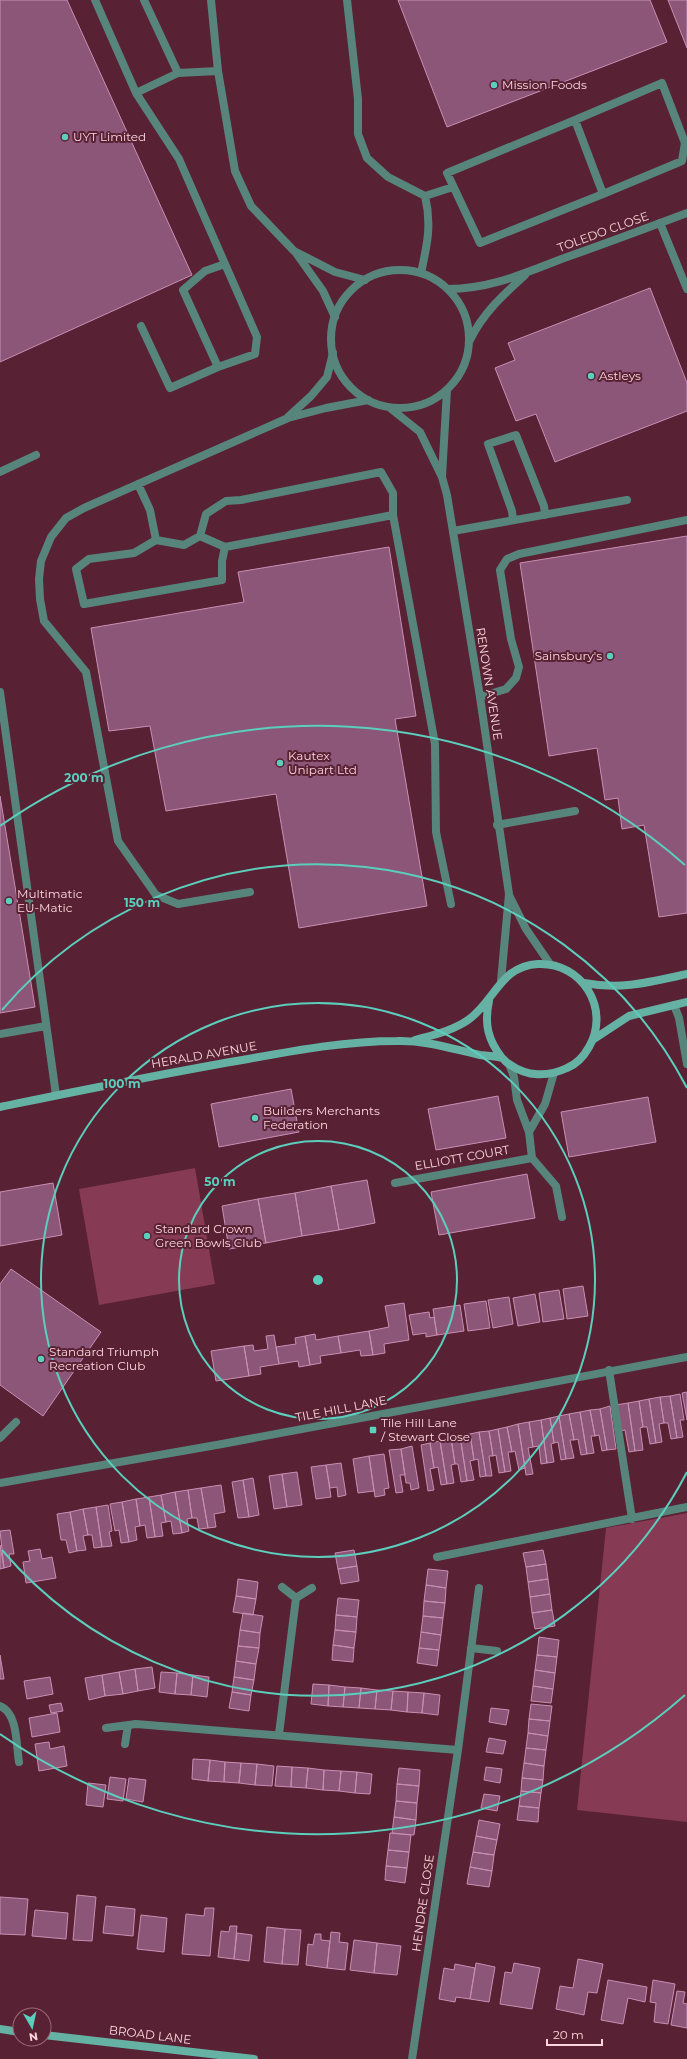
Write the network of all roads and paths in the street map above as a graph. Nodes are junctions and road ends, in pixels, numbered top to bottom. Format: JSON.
{"nodes":[{"id":1,"x":95,"y":0,"type":"edge"},
{"id":2,"x":144,"y":0,"type":"edge"},
{"id":3,"x":211,"y":0,"type":"edge"},
{"id":4,"x":347,"y":0,"type":"edge"},
{"id":5,"x":218,"y":71,"type":"junction"},
{"id":6,"x":178,"y":73,"type":"junction"},
{"id":7,"x":136,"y":93,"type":"junction"},
{"id":8,"x":575,"y":120,"type":"junction"},
{"id":9,"x":453,"y":187,"type":"junction"},
{"id":10,"x":602,"y":194,"type":"junction"},
{"id":11,"x":425,"y":196,"type":"junction"},
{"id":12,"x":687,"y":213,"type":"edge"},
{"id":13,"x":660,"y":223,"type":"junction"},
{"id":14,"x":294,"y":251,"type":"junction"},
{"id":15,"x":225,"y":264,"type":"junction"},
{"id":16,"x":421,"y":273,"type":"junction"},
{"id":17,"x":527,"y":273,"type":"junction"},
{"id":18,"x":365,"y":280,"type":"junction"},
{"id":19,"x":448,"y":289,"type":"junction"},
{"id":20,"x":687,"y":289,"type":"edge"},
{"id":21,"x":335,"y":317,"type":"junction"},
{"id":22,"x":141,"y":326,"type":"dead end"},
{"id":23,"x":469,"y":342,"type":"junction"},
{"id":24,"x":333,"y":353,"type":"junction"},
{"id":25,"x":218,"y":367,"type":"junction"},
{"id":26,"x":447,"y":390,"type":"junction"},
{"id":27,"x":368,"y":400,"type":"junction"},
{"id":28,"x":390,"y":408,"type":"junction"},
{"id":29,"x":288,"y":418,"type":"junction"},
{"id":30,"x":36,"y":455,"type":"dead end"},
{"id":31,"x":0,"y":472,"type":"edge"},
{"id":32,"x":442,"y":477,"type":"junction"},
{"id":33,"x":138,"y":484,"type":"junction"},
{"id":34,"x":627,"y":500,"type":"dead end"},
{"id":35,"x":393,"y":515,"type":"junction"},
{"id":36,"x":545,"y":515,"type":"junction"},
{"id":37,"x":513,"y":520,"type":"junction"},
{"id":38,"x":687,"y":520,"type":"edge"},
{"id":39,"x":453,"y":532,"type":"junction"},
{"id":40,"x":200,"y":536,"type":"junction"},
{"id":41,"x":156,"y":540,"type":"junction"},
{"id":42,"x":225,"y":547,"type":"junction"},
{"id":43,"x":0,"y":692,"type":"edge"},
{"id":44,"x":480,"y":697,"type":"junction"},
{"id":45,"x":575,"y":811,"type":"dead end"},
{"id":46,"x":497,"y":825,"type":"junction"},
{"id":47,"x":250,"y":892,"type":"dead end"},
{"id":48,"x":509,"y":894,"type":"junction"},
{"id":49,"x":451,"y":904,"type":"dead end"},
{"id":50,"x":550,"y":964,"type":"junction"},
{"id":51,"x":687,"y":974,"type":"edge"},
{"id":52,"x":501,"y":981,"type":"junction"},
{"id":53,"x":584,"y":983,"type":"junction"},
{"id":54,"x":490,"y":999,"type":"junction"},
{"id":55,"x":687,"y":1002,"type":"edge"},
{"id":56,"x":674,"y":1005,"type":"junction"},
{"id":57,"x":46,"y":1026,"type":"junction"},
{"id":58,"x":0,"y":1034,"type":"edge"},
{"id":59,"x":594,"y":1039,"type":"junction"},
{"id":60,"x":415,"y":1040,"type":"junction"},
{"id":61,"x":502,"y":1058,"type":"junction"},
{"id":62,"x":509,"y":1064,"type":"junction"},
{"id":63,"x":687,"y":1064,"type":"edge"},
{"id":64,"x":554,"y":1073,"type":"junction"},
{"id":65,"x":56,"y":1095,"type":"junction"},
{"id":66,"x":0,"y":1107,"type":"edge"},
{"id":67,"x":529,"y":1132,"type":"junction"},
{"id":68,"x":532,"y":1158,"type":"junction"},
{"id":69,"x":395,"y":1183,"type":"dead end"},
{"id":70,"x":562,"y":1217,"type":"dead end"},
{"id":71,"x":687,"y":1357,"type":"edge"},
{"id":72,"x":608,"y":1370,"type":"junction"},
{"id":73,"x":16,"y":1422,"type":"dead end"},
{"id":74,"x":0,"y":1438,"type":"edge"},
{"id":75,"x":0,"y":1483,"type":"edge"},
{"id":76,"x":687,"y":1507,"type":"edge"},
{"id":77,"x":632,"y":1519,"type":"junction"},
{"id":78,"x":437,"y":1557,"type":"dead end"},
{"id":79,"x":282,"y":1587,"type":"dead end"},
{"id":80,"x":312,"y":1588,"type":"dead end"},
{"id":81,"x":479,"y":1588,"type":"dead end"},
{"id":82,"x":296,"y":1598,"type":"junction"},
{"id":83,"x":471,"y":1648,"type":"junction"},
{"id":84,"x":497,"y":1651,"type":"dead end"},
{"id":85,"x":0,"y":1706,"type":"edge"},
{"id":86,"x":128,"y":1725,"type":"junction"},
{"id":87,"x":106,"y":1728,"type":"dead end"},
{"id":88,"x":279,"y":1734,"type":"junction"},
{"id":89,"x":125,"y":1744,"type":"dead end"},
{"id":90,"x":458,"y":1750,"type":"junction"},
{"id":91,"x":19,"y":1762,"type":"dead end"},
{"id":92,"x":0,"y":2029,"type":"edge"},
{"id":93,"x":12,"y":2031,"type":"edge"},
{"id":94,"x":52,"y":2036,"type":"edge"},
{"id":95,"x":254,"y":2059,"type":"edge"},
{"id":96,"x":412,"y":2059,"type":"edge"}],
"edges":[{"from":1,"to":7,"type":"street"},
{"from":2,"to":6,"type":"street"},
{"from":3,"to":5,"type":"street"},
{"from":4,"to":11,"type":"street"},
{"from":5,"to":6,"type":"street"},
{"from":5,"to":14,"type":"street"},
{"from":6,"to":7,"type":"street"},
{"from":7,"to":15,"type":"street"},
{"from":8,"to":9,"type":"street"},
{"from":8,"to":10,"type":"street"},
{"from":8,"to":10,"type":"street"},
{"from":9,"to":10,"type":"street"},
{"from":9,"to":11,"type":"street"},
{"from":11,"to":16,"type":"street"},
{"from":12,"to":13,"type":"street","name":"TOLEDO CLOSE"},
{"from":13,"to":17,"type":"street","name":"TOLEDO CLOSE"},
{"from":13,"to":20,"type":"street"},
{"from":14,"to":18,"type":"street"},
{"from":14,"to":21,"type":"street"},
{"from":15,"to":25,"type":"street"},
{"from":15,"to":25,"type":"street"},
{"from":16,"to":18,"type":"street"},
{"from":16,"to":19,"type":"street"},
{"from":17,"to":19,"type":"street","name":"TOLEDO CLOSE"},
{"from":17,"to":23,"type":"street","name":"TOLEDO CLOSE"},
{"from":18,"to":21,"type":"street"},
{"from":19,"to":23,"type":"street"},
{"from":21,"to":24,"type":"street"},
{"from":22,"to":25,"type":"street"},
{"from":23,"to":26,"type":"street"},
{"from":24,"to":27,"type":"street"},
{"from":24,"to":29,"type":"street"},
{"from":26,"to":28,"type":"street"},
{"from":26,"to":32,"type":"street","name":"RENOWN AVENUE"},
{"from":27,"to":28,"type":"street"},
{"from":27,"to":29,"type":"street"},
{"from":28,"to":32,"type":"street","name":"RENOWN AVENUE"},
{"from":29,"to":33,"type":"street"},
{"from":30,"to":31,"type":"street"},
{"from":32,"to":39,"type":"street","name":"RENOWN AVENUE"},
{"from":33,"to":41,"type":"street"},
{"from":33,"to":47,"type":"street"},
{"from":34,"to":36,"type":"street"},
{"from":35,"to":40,"type":"street"},
{"from":35,"to":42,"type":"street"},
{"from":35,"to":49,"type":"street"},
{"from":36,"to":37,"type":"street"},
{"from":36,"to":37,"type":"street"},
{"from":37,"to":39,"type":"street"},
{"from":38,"to":44,"type":"street"},
{"from":39,"to":44,"type":"street","name":"RENOWN AVENUE"},
{"from":40,"to":41,"type":"street"},
{"from":40,"to":42,"type":"street"},
{"from":41,"to":42,"type":"street"},
{"from":43,"to":57,"type":"street"},
{"from":44,"to":46,"type":"street","name":"RENOWN AVENUE"},
{"from":45,"to":46,"type":"street"},
{"from":46,"to":48,"type":"street","name":"RENOWN AVENUE"},
{"from":48,"to":50,"type":"street","name":"RENOWN AVENUE"},
{"from":48,"to":52,"type":"street","name":"RENOWN AVENUE"},
{"from":50,"to":52,"type":"main road","name":"HERALD AVENUE"},
{"from":50,"to":53,"type":"main road","name":"HERALD AVENUE"},
{"from":51,"to":53,"type":"main road","name":"HERALD AVENUE"},
{"from":52,"to":54,"type":"main road","name":"HERALD AVENUE"},
{"from":53,"to":59,"type":"main road","name":"HERALD AVENUE"},
{"from":54,"to":60,"type":"main road","name":"HERALD AVENUE"},
{"from":54,"to":61,"type":"main road"},
{"from":55,"to":56,"type":"main road","name":"HERALD AVENUE"},
{"from":56,"to":59,"type":"main road","name":"HERALD AVENUE"},
{"from":56,"to":63,"type":"street"},
{"from":57,"to":58,"type":"street"},
{"from":57,"to":65,"type":"street"},
{"from":59,"to":64,"type":"main road","name":"HERALD AVENUE"},
{"from":60,"to":61,"type":"main road","name":"HERALD AVENUE"},
{"from":60,"to":65,"type":"main road","name":"HERALD AVENUE"},
{"from":61,"to":62,"type":"main road","name":"HERALD AVENUE"},
{"from":62,"to":64,"type":"main road","name":"HERALD AVENUE"},
{"from":62,"to":67,"type":"street"},
{"from":64,"to":67,"type":"street"},
{"from":65,"to":66,"type":"main road","name":"HERALD AVENUE"},
{"from":67,"to":68,"type":"street"},
{"from":68,"to":69,"type":"street","name":"ELLIOTT COURT"},
{"from":68,"to":70,"type":"street"},
{"from":71,"to":72,"type":"street","name":"TILE HILL LANE"},
{"from":72,"to":75,"type":"street","name":"TILE HILL LANE"},
{"from":72,"to":77,"type":"street"},
{"from":73,"to":74,"type":"street"},
{"from":76,"to":77,"type":"street"},
{"from":77,"to":78,"type":"street"},
{"from":79,"to":82,"type":"street"},
{"from":80,"to":82,"type":"street"},
{"from":81,"to":83,"type":"street","name":"HENDRE CLOSE"},
{"from":82,"to":88,"type":"street"},
{"from":83,"to":84,"type":"street"},
{"from":83,"to":90,"type":"street","name":"HENDRE CLOSE"},
{"from":85,"to":91,"type":"street"},
{"from":86,"to":87,"type":"street"},
{"from":86,"to":88,"type":"street"},
{"from":86,"to":89,"type":"street"},
{"from":88,"to":90,"type":"street"},
{"from":90,"to":96,"type":"street","name":"HENDRE CLOSE"},
{"from":92,"to":93,"type":"main road"},
{"from":94,"to":95,"type":"main road","name":"BROAD LANE"}]}
